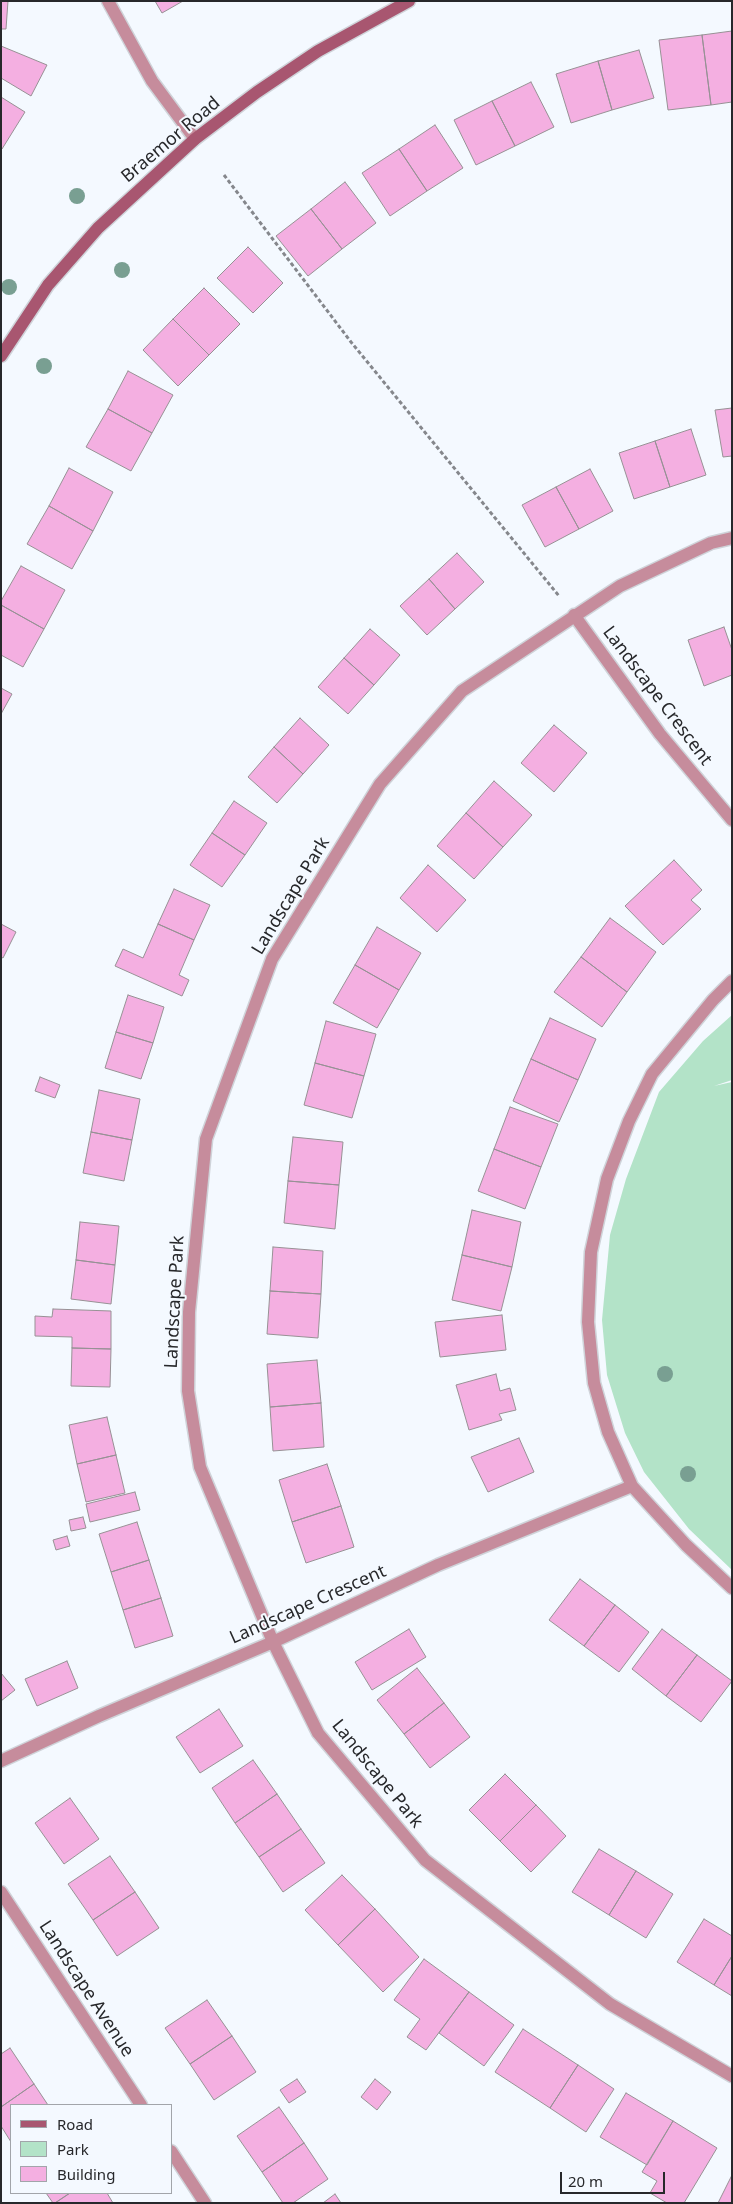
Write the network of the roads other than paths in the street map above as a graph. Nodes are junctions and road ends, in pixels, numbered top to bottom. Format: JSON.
{"nodes":[{"id":1,"x":108,"y":1,"type":"edge"},
{"id":2,"x":409,"y":1,"type":"edge"},
{"id":3,"x":195,"y":139,"type":"junction"},
{"id":4,"x":1,"y":356,"type":"edge"},
{"id":5,"x":732,"y":538,"type":"edge"},
{"id":6,"x":574,"y":615,"type":"junction"},
{"id":7,"x":732,"y":820,"type":"edge"},
{"id":8,"x":732,"y":981,"type":"edge"},
{"id":9,"x":632,"y":1486,"type":"junction"},
{"id":10,"x":732,"y":1588,"type":"edge"},
{"id":11,"x":272,"y":1642,"type":"junction"},
{"id":12,"x":1,"y":1761,"type":"edge"},
{"id":13,"x":1,"y":1892,"type":"edge"},
{"id":14,"x":732,"y":2076,"type":"edge"},
{"id":15,"x":140,"y":2104,"type":"edge"},
{"id":16,"x":172,"y":2153,"type":"edge"},
{"id":17,"x":205,"y":2203,"type":"edge"}],
"edges":[{"from":1,"to":3,"type":"street"},
{"from":2,"to":3,"type":"main road","name":"Braemor Road"},
{"from":3,"to":4,"type":"main road","name":"Braemor Road"},
{"from":5,"to":6,"type":"street","name":"Landscape Park"},
{"from":6,"to":7,"type":"street","name":"Landscape Crescent"},
{"from":6,"to":11,"type":"street","name":"Landscape Park"},
{"from":8,"to":9,"type":"street"},
{"from":9,"to":10,"type":"street"},
{"from":9,"to":11,"type":"street","name":"Landscape Crescent"},
{"from":11,"to":12,"type":"street","name":"Landscape Crescent"},
{"from":11,"to":14,"type":"street","name":"Landscape Park"},
{"from":13,"to":15,"type":"street","name":"Landscape Avenue"},
{"from":16,"to":17,"type":"street"}]}
